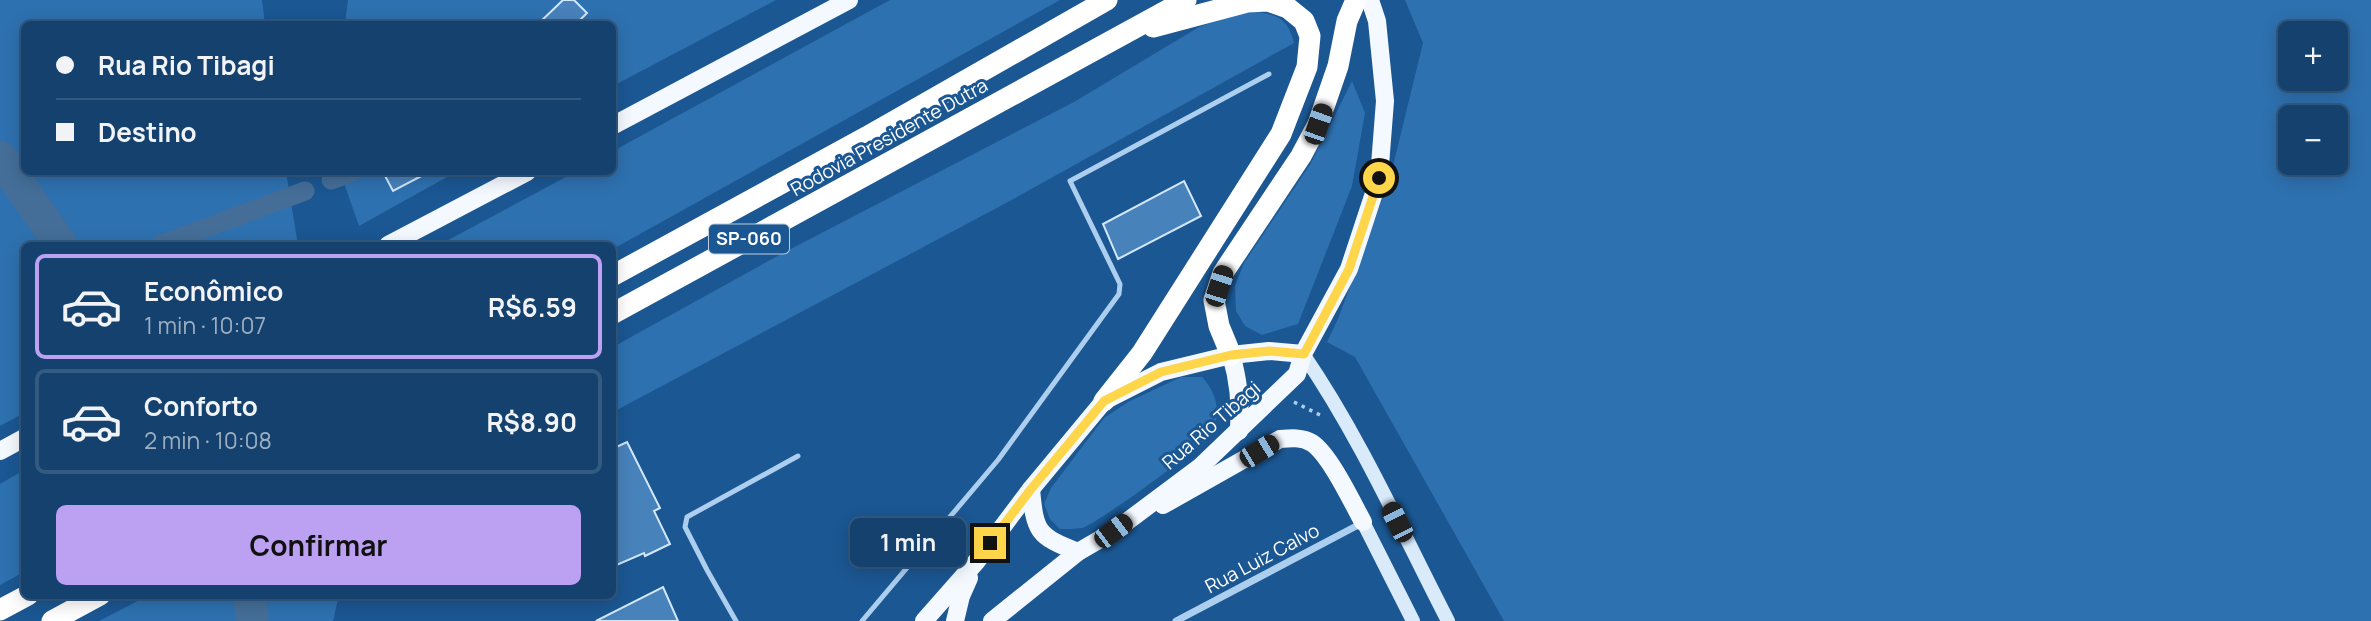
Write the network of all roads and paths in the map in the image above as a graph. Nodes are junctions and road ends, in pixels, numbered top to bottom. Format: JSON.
{"nodes":[{"id":1,"x":849,"y":0,"type":"edge"},
{"id":2,"x":1107,"y":0,"type":"edge"},
{"id":3,"x":1186,"y":0,"type":"edge"},
{"id":4,"x":1356,"y":0,"type":"edge"},
{"id":5,"x":1370,"y":0,"type":"edge"},
{"id":6,"x":1124,"y":34,"type":"junction"},
{"id":7,"x":1269,"y":74,"type":"dead end"},
{"id":8,"x":616,"y":124,"type":"edge"},
{"id":9,"x":521,"y":175,"type":"edge"},
{"id":10,"x":394,"y":242,"type":"edge"},
{"id":11,"x":616,"y":274,"type":"edge"},
{"id":12,"x":616,"y":312,"type":"edge"},
{"id":13,"x":1304,"y":354,"type":"junction"},
{"id":14,"x":1231,"y":355,"type":"junction"},
{"id":15,"x":1104,"y":401,"type":"junction"},
{"id":16,"x":1239,"y":431,"type":"junction"},
{"id":17,"x":21,"y":440,"type":"edge"},
{"id":18,"x":0,"y":451,"type":"edge"},
{"id":19,"x":798,"y":456,"type":"dead end"},
{"id":20,"x":1031,"y":489,"type":"junction"},
{"id":21,"x":1363,"y":522,"type":"junction"},
{"id":22,"x":1113,"y":531,"type":"junction"},
{"id":23,"x":1078,"y":551,"type":"junction"},
{"id":24,"x":976,"y":562,"type":"junction"},
{"id":25,"x":21,"y":599,"type":"edge"},
{"id":26,"x":93,"y":599,"type":"edge"},
{"id":27,"x":0,"y":610,"type":"edge"},
{"id":28,"x":52,"y":621,"type":"edge"},
{"id":29,"x":736,"y":621,"type":"edge"},
{"id":30,"x":862,"y":621,"type":"edge"},
{"id":31,"x":924,"y":621,"type":"edge"},
{"id":32,"x":955,"y":621,"type":"edge"},
{"id":33,"x":992,"y":621,"type":"edge"},
{"id":34,"x":1177,"y":621,"type":"edge"},
{"id":35,"x":1413,"y":621,"type":"edge"},
{"id":36,"x":1448,"y":621,"type":"edge"}],
"edges":[{"from":1,"to":8,"type":"main road"},
{"from":2,"to":11,"type":"highway","name":"Rodovia Presidente Dutra","number":"SP-060"},
{"from":3,"to":6,"type":"highway","name":"Rodovia Presidente Dutra","number":"SP-060"},
{"from":4,"to":14,"type":"highway"},
{"from":5,"to":13,"type":"main road","name":"Rua Rio Tibagi"},
{"from":6,"to":12,"type":"highway","name":"Rodovia Presidente Dutra","number":"SP-060"},
{"from":6,"to":15,"type":"highway"},
{"from":7,"to":30,"type":"lane"},
{"from":9,"to":10,"type":"main road"},
{"from":13,"to":14,"type":"main road"},
{"from":13,"to":16,"type":"main road","name":"Rua Rio Tibagi"},
{"from":13,"to":36,"type":"street"},
{"from":14,"to":15,"type":"main road"},
{"from":14,"to":16,"type":"main road"},
{"from":15,"to":20,"type":"main road"},
{"from":16,"to":22,"type":"main road","name":"Rua Rio Tibagi"},
{"from":17,"to":18,"type":"main road"},
{"from":19,"to":29,"type":"lane"},
{"from":20,"to":23,"type":"main road"},
{"from":20,"to":24,"type":"main road"},
{"from":21,"to":22,"type":"main road"},
{"from":21,"to":34,"type":"street","name":"Rua Luiz Calvo"},
{"from":21,"to":35,"type":"street"},
{"from":22,"to":23,"type":"main road"},
{"from":23,"to":33,"type":"main road"},
{"from":24,"to":31,"type":"main road"},
{"from":24,"to":32,"type":"main road"},
{"from":25,"to":27,"type":"highway"},
{"from":26,"to":28,"type":"highway"}]}
